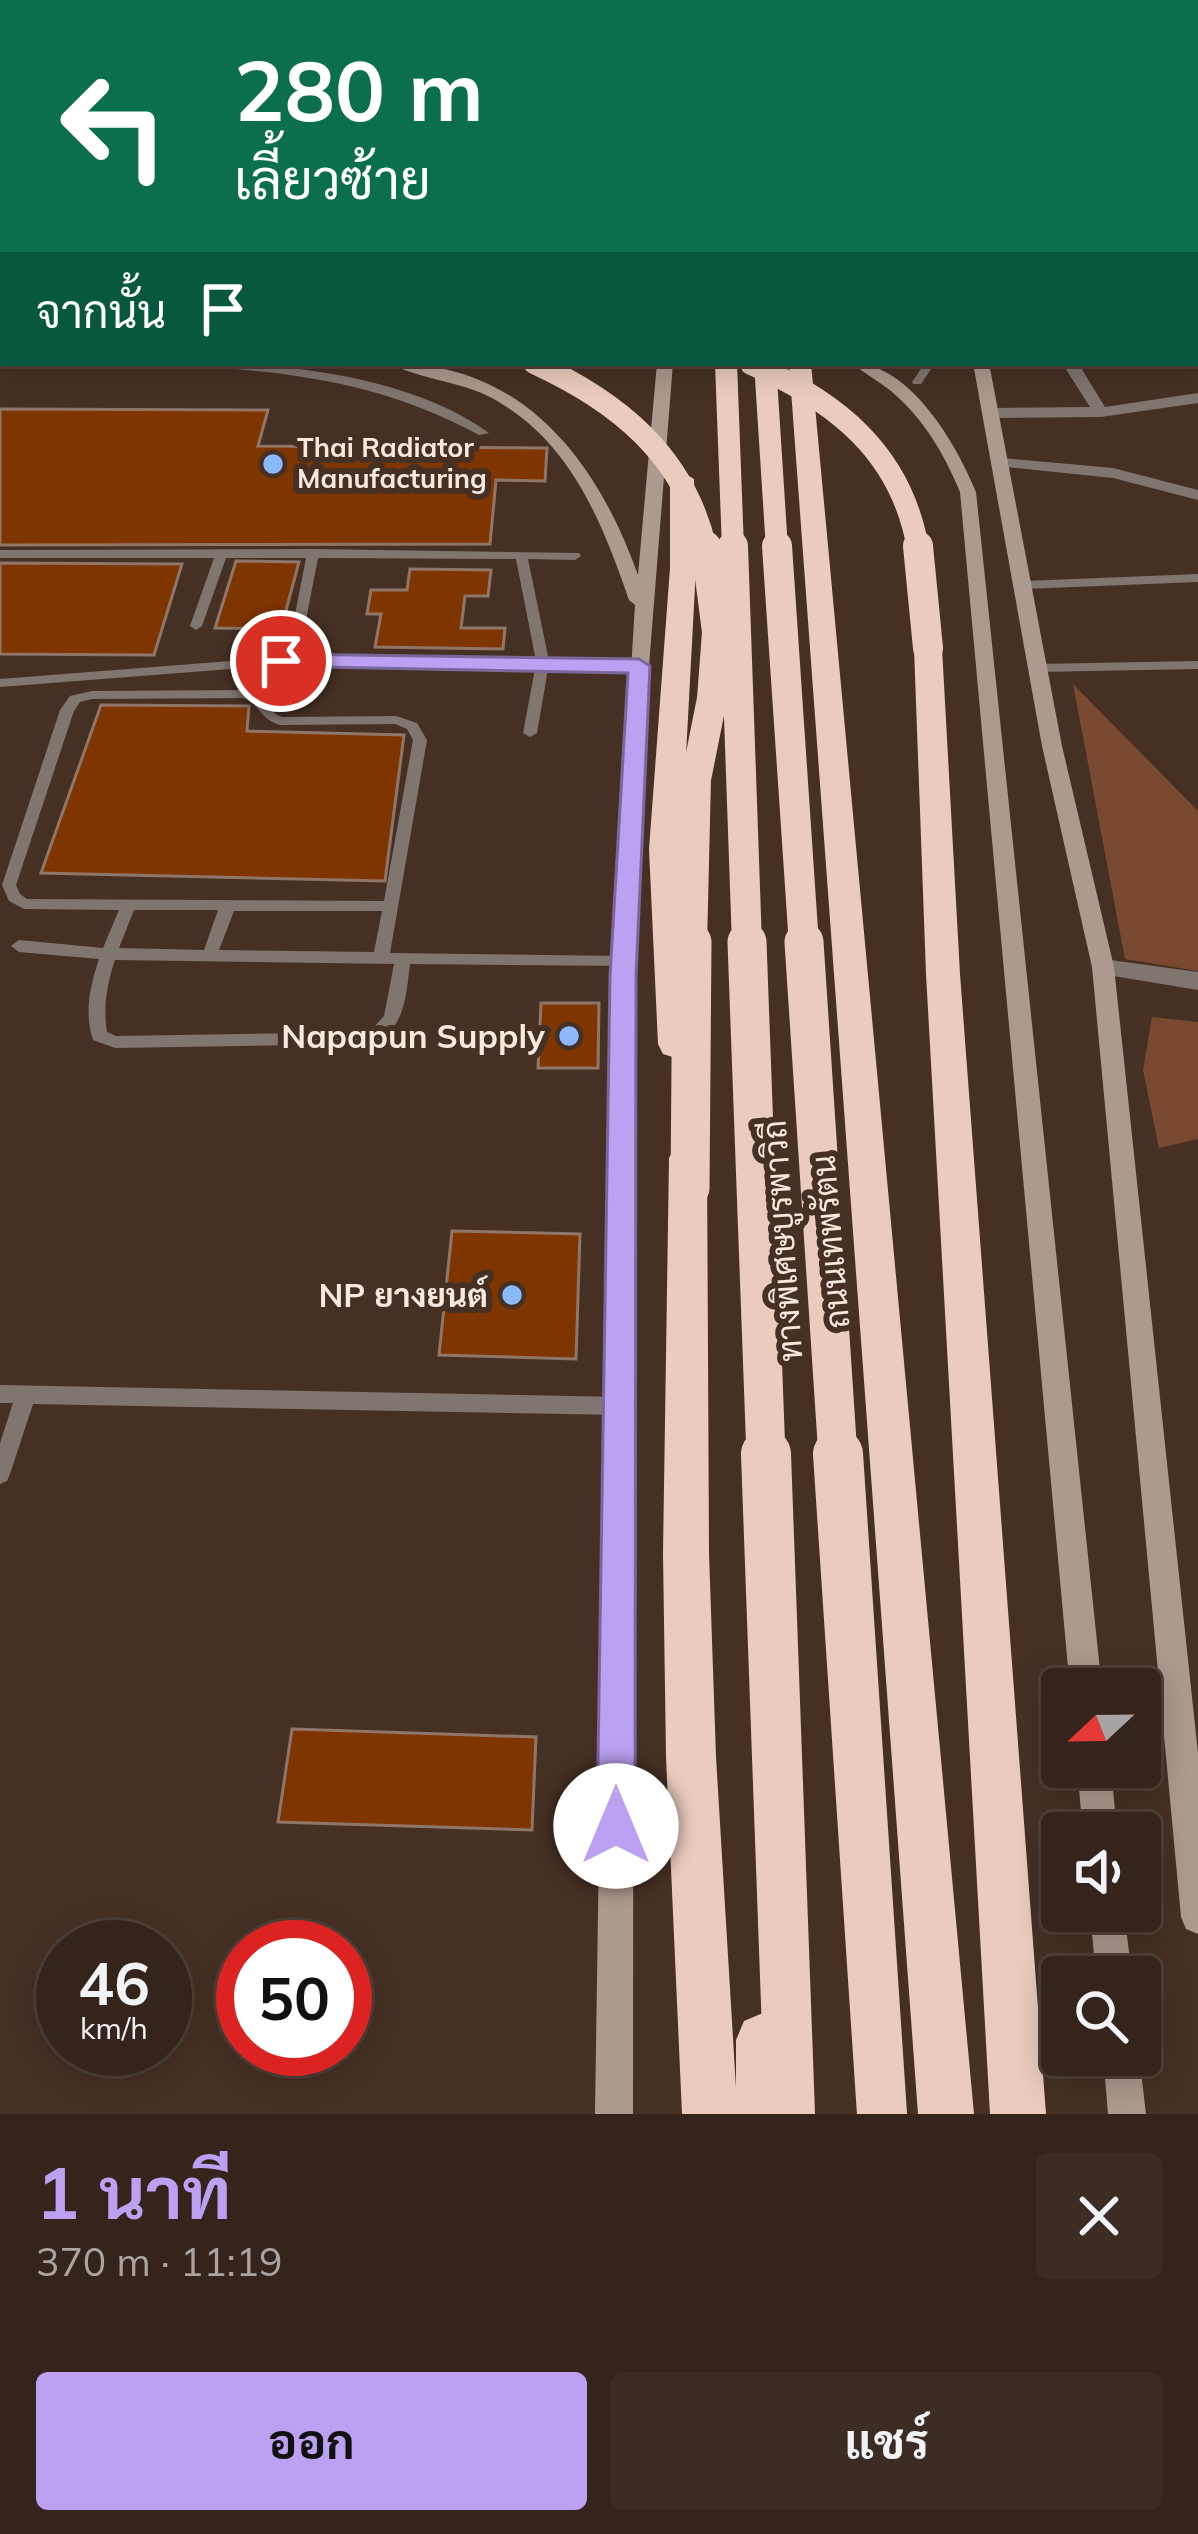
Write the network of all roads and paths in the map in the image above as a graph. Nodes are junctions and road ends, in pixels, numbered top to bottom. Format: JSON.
{"nodes":[{"id":1,"x":244,"y":366,"type":"edge"},
{"id":2,"x":407,"y":366,"type":"edge"},
{"id":3,"x":541,"y":366,"type":"edge"},
{"id":4,"x":665,"y":366,"type":"edge"},
{"id":5,"x":727,"y":366,"type":"edge"},
{"id":6,"x":727,"y":366,"type":"edge"},
{"id":7,"x":756,"y":366,"type":"edge"},
{"id":8,"x":766,"y":366,"type":"edge"},
{"id":9,"x":800,"y":366,"type":"edge"},
{"id":10,"x":865,"y":366,"type":"edge"},
{"id":11,"x":928,"y":366,"type":"edge"},
{"id":12,"x":982,"y":366,"type":"edge"},
{"id":13,"x":1072,"y":366,"type":"edge"},
{"id":14,"x":917,"y":382,"type":"dead end"},
{"id":15,"x":1198,"y":398,"type":"edge"},
{"id":16,"x":1101,"y":412,"type":"junction"},
{"id":17,"x":992,"y":413,"type":"junction"},
{"id":18,"x":484,"y":433,"type":"dead end"},
{"id":19,"x":1002,"y":463,"type":"junction"},
{"id":20,"x":1198,"y":495,"type":"edge"},
{"id":21,"x":313,"y":553,"type":"junction"},
{"id":22,"x":0,"y":554,"type":"edge"},
{"id":23,"x":221,"y":554,"type":"junction"},
{"id":24,"x":521,"y":554,"type":"junction"},
{"id":25,"x":574,"y":556,"type":"dead end"},
{"id":26,"x":1198,"y":578,"type":"edge"},
{"id":27,"x":1024,"y":585,"type":"junction"},
{"id":28,"x":643,"y":614,"type":"junction"},
{"id":29,"x":299,"y":625,"type":"dead end"},
{"id":30,"x":196,"y":626,"type":"dead end"},
{"id":31,"x":543,"y":662,"type":"junction"},
{"id":32,"x":1198,"y":665,"type":"edge"},
{"id":33,"x":639,"y":666,"type":"junction"},
{"id":34,"x":1038,"y":668,"type":"junction"},
{"id":35,"x":0,"y":683,"type":"edge"},
{"id":36,"x":530,"y":733,"type":"dead end"},
{"id":37,"x":128,"y":905,"type":"junction"},
{"id":38,"x":228,"y":905,"type":"junction"},
{"id":39,"x":391,"y":907,"type":"junction"},
{"id":40,"x":19,"y":946,"type":"dead end"},
{"id":41,"x":109,"y":954,"type":"junction"},
{"id":42,"x":208,"y":956,"type":"junction"},
{"id":43,"x":381,"y":958,"type":"junction"},
{"id":44,"x":403,"y":959,"type":"junction"},
{"id":45,"x":624,"y":962,"type":"junction"},
{"id":46,"x":1102,"y":967,"type":"junction"},
{"id":47,"x":1198,"y":981,"type":"edge"},
{"id":48,"x":0,"y":1394,"type":"edge"},
{"id":49,"x":26,"y":1394,"type":"junction"},
{"id":50,"x":620,"y":1406,"type":"junction"},
{"id":51,"x":0,"y":1474,"type":"edge"},
{"id":52,"x":1084,"y":1668,"type":"edge"},
{"id":53,"x":1198,"y":1917,"type":"edge"},
{"id":54,"x":1123,"y":2076,"type":"edge"},
{"id":55,"x":614,"y":2114,"type":"edge"},
{"id":56,"x":710,"y":2114,"type":"edge"},
{"id":57,"x":765,"y":2114,"type":"edge"},
{"id":58,"x":790,"y":2114,"type":"edge"},
{"id":59,"x":882,"y":2114,"type":"edge"},
{"id":60,"x":946,"y":2114,"type":"edge"},
{"id":61,"x":1018,"y":2114,"type":"edge"},
{"id":62,"x":1127,"y":2114,"type":"edge"}],
"edges":[{"from":1,"to":18,"type":"lane"},
{"from":2,"to":28,"type":"main road"},
{"from":3,"to":56,"type":"highway","bridge":true},
{"from":4,"to":28,"type":"main road"},
{"from":5,"to":57,"type":"highway"},
{"from":6,"to":58,"type":"highway","name":"ทางพิเศษบูรพาวิถี","bridge":true},
{"from":7,"to":61,"type":"highway","bridge":true},
{"from":8,"to":59,"type":"highway","name":"ทางพิเศษบูรพาวิถี","bridge":true},
{"from":9,"to":60,"type":"highway","name":"ถนนเทพรัตน"},
{"from":10,"to":52,"type":"main road"},
{"from":11,"to":14,"type":"lane"},
{"from":12,"to":17,"type":"main road"},
{"from":13,"to":16,"type":"street"},
{"from":15,"to":16,"type":"street"},
{"from":16,"to":17,"type":"street"},
{"from":17,"to":19,"type":"main road"},
{"from":19,"to":20,"type":"street"},
{"from":19,"to":27,"type":"main road"},
{"from":21,"to":23,"type":"lane"},
{"from":21,"to":24,"type":"lane"},
{"from":21,"to":29,"type":"lane"},
{"from":22,"to":23,"type":"lane"},
{"from":23,"to":30,"type":"lane"},
{"from":24,"to":25,"type":"lane"},
{"from":24,"to":31,"type":"lane"},
{"from":26,"to":27,"type":"lane"},
{"from":27,"to":34,"type":"main road"},
{"from":28,"to":33,"type":"main road"},
{"from":31,"to":33,"type":"lane"},
{"from":31,"to":35,"type":"lane"},
{"from":31,"to":36,"type":"lane"},
{"from":32,"to":34,"type":"lane"},
{"from":33,"to":45,"type":"main road"},
{"from":34,"to":46,"type":"main road"},
{"from":37,"to":38,"type":"lane"},
{"from":37,"to":39,"type":"lane"},
{"from":37,"to":41,"type":"lane"},
{"from":38,"to":39,"type":"lane"},
{"from":38,"to":42,"type":"lane"},
{"from":39,"to":43,"type":"lane"},
{"from":40,"to":41,"type":"lane"},
{"from":41,"to":42,"type":"lane"},
{"from":41,"to":44,"type":"lane"},
{"from":42,"to":43,"type":"lane"},
{"from":43,"to":44,"type":"lane"},
{"from":44,"to":45,"type":"lane"},
{"from":45,"to":50,"type":"main road"},
{"from":46,"to":47,"type":"street"},
{"from":46,"to":53,"type":"main road"},
{"from":48,"to":49,"type":"lane"},
{"from":49,"to":50,"type":"lane"},
{"from":49,"to":51,"type":"lane"},
{"from":50,"to":55,"type":"main road"},
{"from":54,"to":62,"type":"main road"}]}
